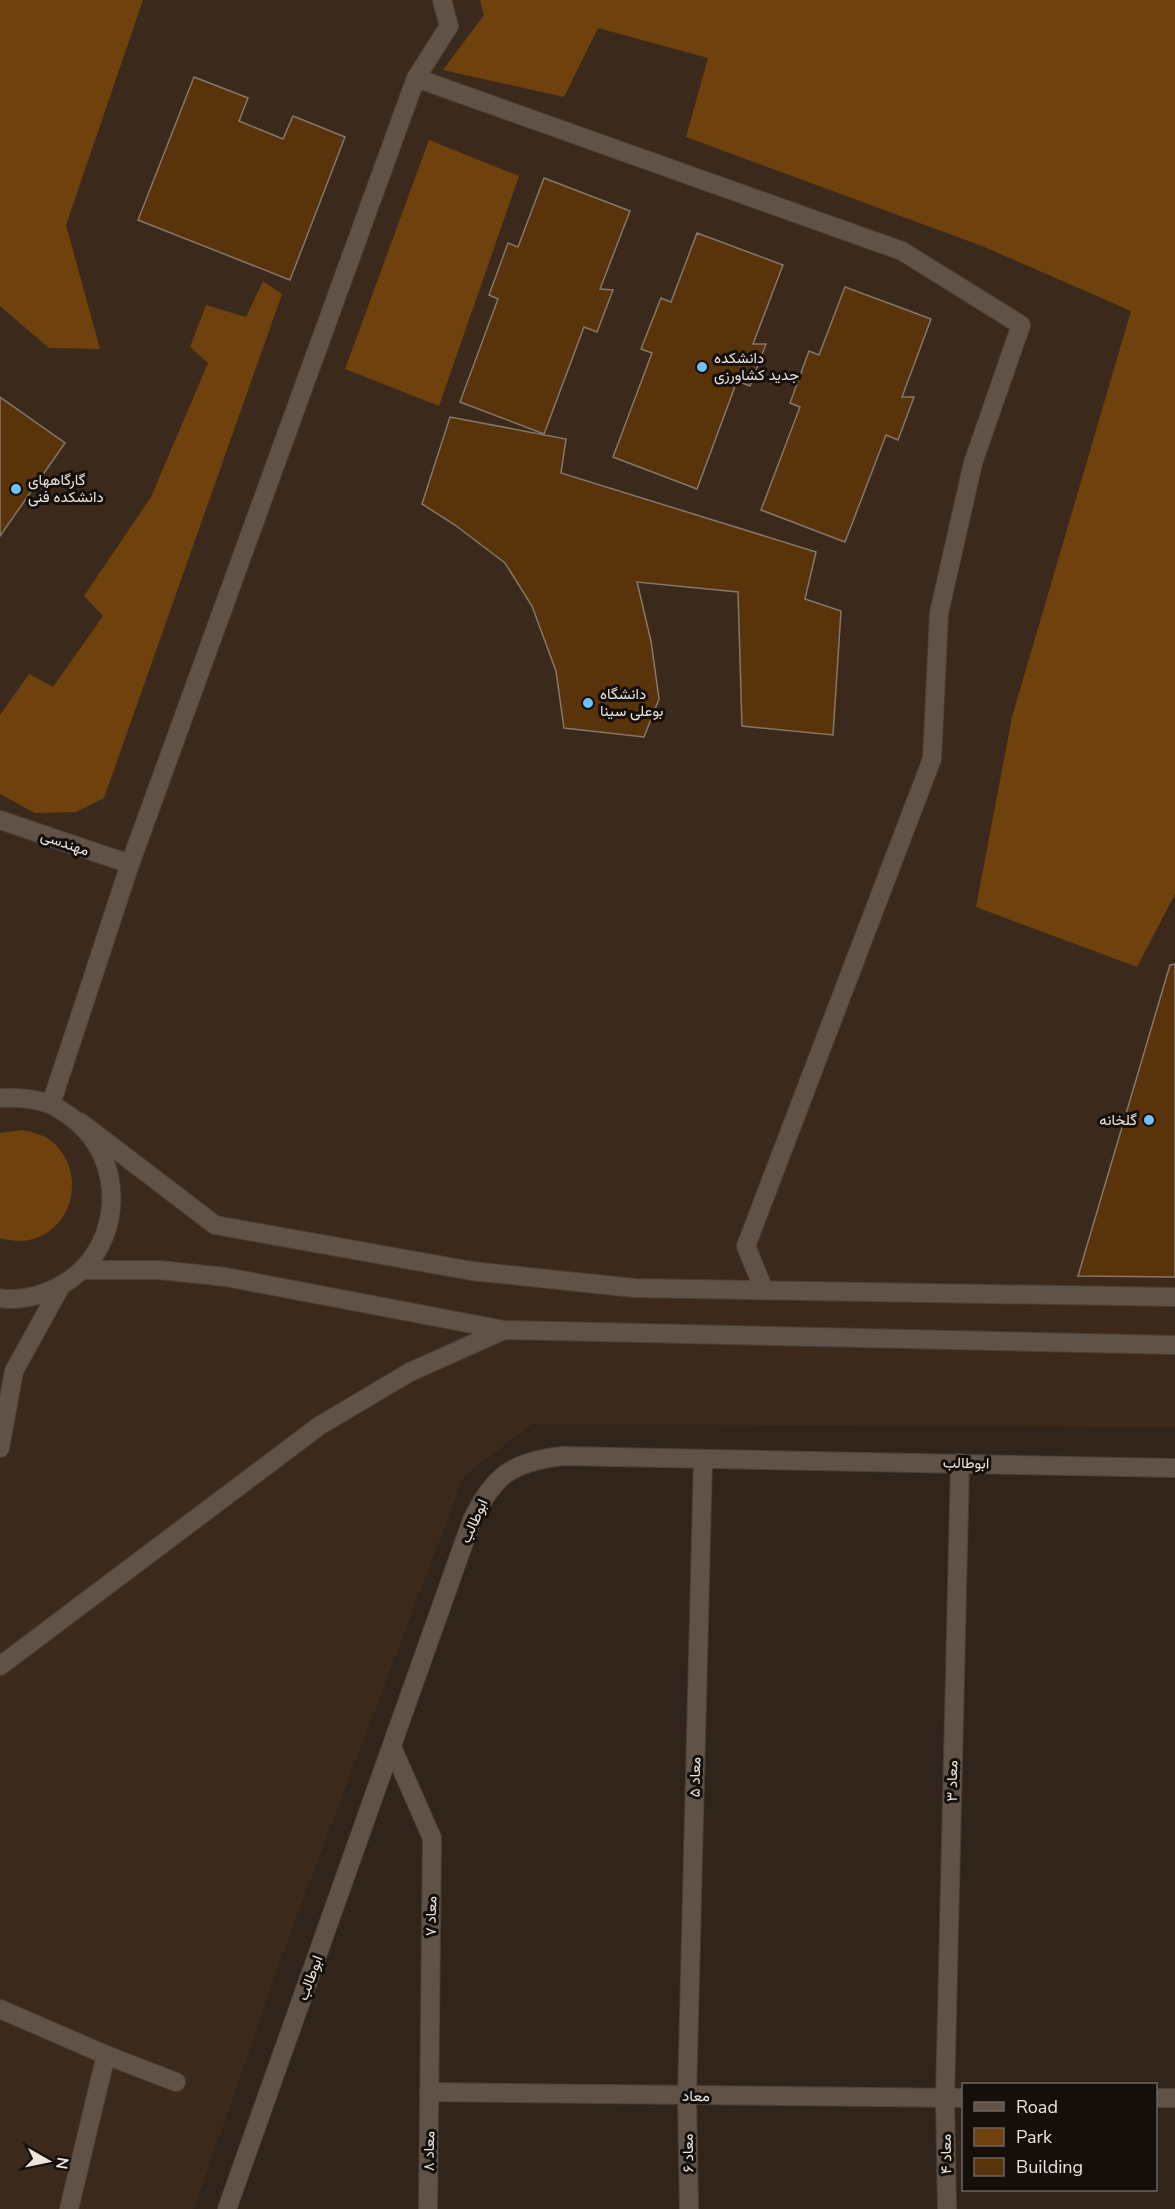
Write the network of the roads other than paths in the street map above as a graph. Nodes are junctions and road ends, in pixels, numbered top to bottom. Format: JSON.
{"nodes":[{"id":1,"x":442,"y":0,"type":"edge"},
{"id":2,"x":416,"y":78,"type":"junction"},
{"id":3,"x":0,"y":820,"type":"edge"},
{"id":4,"x":130,"y":864,"type":"junction"},
{"id":5,"x":0,"y":1098,"type":"edge"},
{"id":6,"x":51,"y":1104,"type":"junction"},
{"id":7,"x":80,"y":1122,"type":"junction"},
{"id":8,"x":82,"y":1270,"type":"junction"},
{"id":9,"x":61,"y":1286,"type":"junction"},
{"id":10,"x":764,"y":1290,"type":"junction"},
{"id":11,"x":1175,"y":1297,"type":"edge"},
{"id":12,"x":0,"y":1298,"type":"edge"},
{"id":13,"x":504,"y":1330,"type":"junction"},
{"id":14,"x":1175,"y":1345,"type":"edge"},
{"id":15,"x":0,"y":1448,"type":"edge"},
{"id":16,"x":703,"y":1459,"type":"junction"},
{"id":17,"x":960,"y":1463,"type":"junction"},
{"id":18,"x":1175,"y":1468,"type":"edge"},
{"id":19,"x":0,"y":1666,"type":"edge"},
{"id":20,"x":392,"y":1747,"type":"junction"},
{"id":21,"x":0,"y":2009,"type":"edge"},
{"id":22,"x":106,"y":2055,"type":"junction"},
{"id":23,"x":176,"y":2082,"type":"dead end"},
{"id":24,"x":429,"y":2092,"type":"junction"},
{"id":25,"x":687,"y":2096,"type":"junction"},
{"id":26,"x":945,"y":2098,"type":"junction"},
{"id":27,"x":962,"y":2098,"type":"edge"},
{"id":28,"x":1157,"y":2098,"type":"edge"},
{"id":29,"x":1175,"y":2098,"type":"edge"},
{"id":30,"x":69,"y":2209,"type":"edge"},
{"id":31,"x":227,"y":2209,"type":"edge"},
{"id":32,"x":428,"y":2209,"type":"edge"},
{"id":33,"x":689,"y":2209,"type":"edge"},
{"id":34,"x":947,"y":2209,"type":"edge"}],
"edges":[{"from":1,"to":2,"type":"street"},
{"from":2,"to":4,"type":"street"},
{"from":2,"to":10,"type":"street"},
{"from":3,"to":4,"type":"street","name":"مهندسی"},
{"from":4,"to":6,"type":"street"},
{"from":5,"to":6,"type":"street"},
{"from":6,"to":7,"type":"street"},
{"from":7,"to":8,"type":"street"},
{"from":7,"to":10,"type":"street"},
{"from":8,"to":9,"type":"street"},
{"from":8,"to":13,"type":"street"},
{"from":9,"to":12,"type":"street"},
{"from":9,"to":15,"type":"street"},
{"from":10,"to":11,"type":"street"},
{"from":13,"to":14,"type":"street"},
{"from":13,"to":19,"type":"street"},
{"from":16,"to":17,"type":"street","name":"ابوطالب"},
{"from":16,"to":20,"type":"street","name":"ابوطالب"},
{"from":16,"to":25,"type":"street","name":"معاد ۵"},
{"from":17,"to":18,"type":"street","name":"ابوطالب"},
{"from":17,"to":26,"type":"street","name":"معاد ۳"},
{"from":20,"to":24,"type":"street","name":"معاد ۷"},
{"from":20,"to":31,"type":"street","name":"ابوطالب"},
{"from":21,"to":22,"type":"street"},
{"from":22,"to":23,"type":"street"},
{"from":22,"to":30,"type":"street"},
{"from":24,"to":25,"type":"street","name":"معاد"},
{"from":24,"to":32,"type":"street","name":"معاد ۸"},
{"from":25,"to":26,"type":"street","name":"معاد"},
{"from":25,"to":33,"type":"street","name":"معاد ۶"},
{"from":26,"to":27,"type":"street","name":"معاد"},
{"from":26,"to":34,"type":"street","name":"معاد ۴"},
{"from":28,"to":29,"type":"street"}]}
